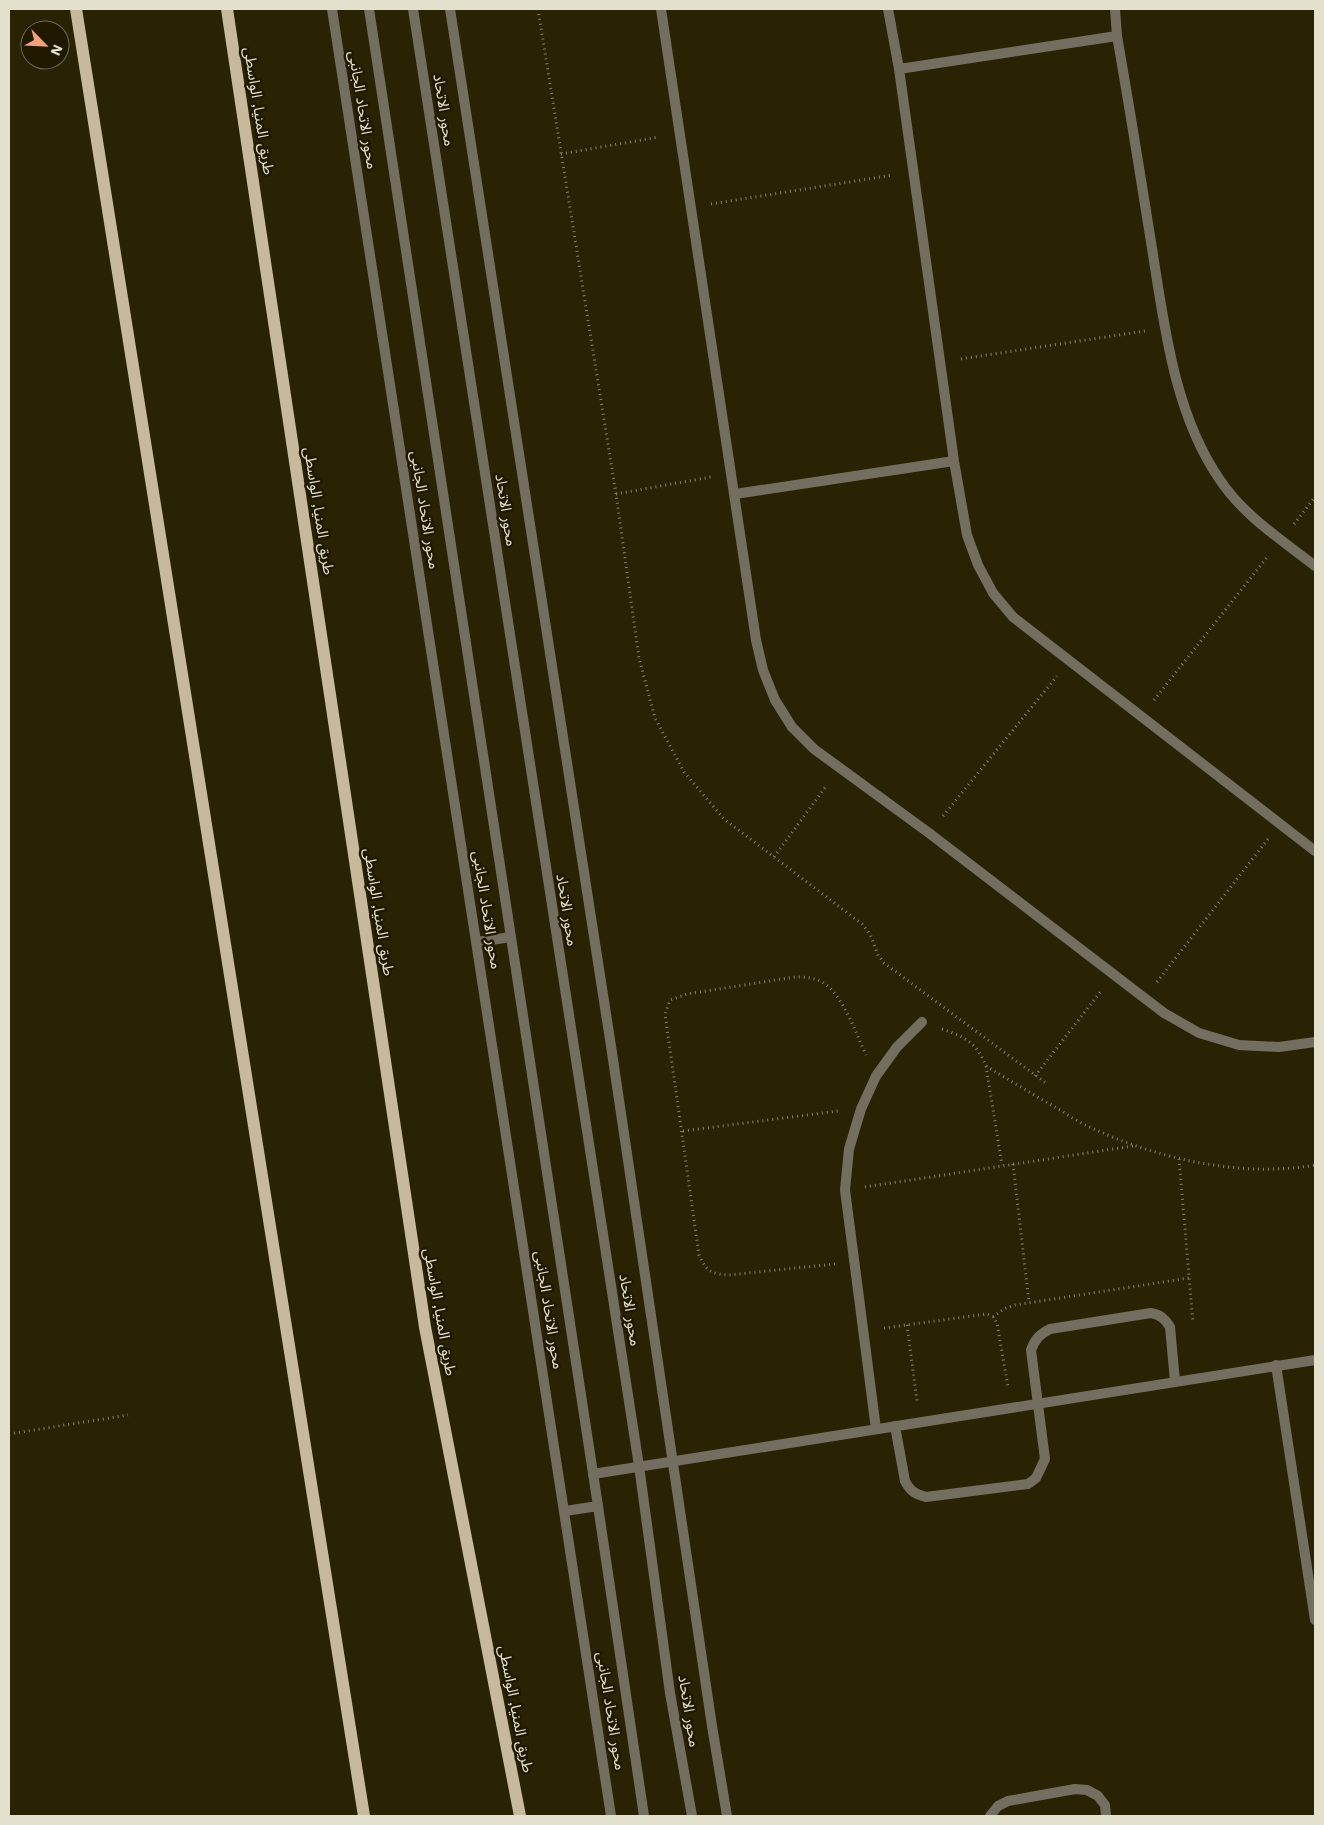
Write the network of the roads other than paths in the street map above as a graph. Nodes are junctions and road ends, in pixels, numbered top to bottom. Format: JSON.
{"nodes":[{"id":1,"x":76,"y":9,"type":"edge"},
{"id":2,"x":227,"y":9,"type":"edge"},
{"id":3,"x":332,"y":9,"type":"edge"},
{"id":4,"x":369,"y":9,"type":"edge"},
{"id":5,"x":413,"y":9,"type":"edge"},
{"id":6,"x":450,"y":9,"type":"edge"},
{"id":7,"x":661,"y":9,"type":"edge"},
{"id":8,"x":888,"y":9,"type":"edge"},
{"id":9,"x":1115,"y":9,"type":"edge"},
{"id":10,"x":1117,"y":36,"type":"junction"},
{"id":11,"x":899,"y":69,"type":"junction"},
{"id":12,"x":954,"y":461,"type":"junction"},
{"id":13,"x":735,"y":494,"type":"junction"},
{"id":14,"x":1315,"y":566,"type":"edge"},
{"id":15,"x":1315,"y":851,"type":"edge"},
{"id":16,"x":511,"y":937,"type":"junction"},
{"id":17,"x":477,"y":942,"type":"junction"},
{"id":18,"x":922,"y":1022,"type":"road end"},
{"id":19,"x":1315,"y":1042,"type":"edge"},
{"id":20,"x":1315,"y":1360,"type":"edge"},
{"id":21,"x":1276,"y":1365,"type":"junction"},
{"id":22,"x":1175,"y":1381,"type":"junction"},
{"id":23,"x":1038,"y":1403,"type":"junction"},
{"id":24,"x":895,"y":1426,"type":"junction"},
{"id":25,"x":876,"y":1429,"type":"junction"},
{"id":26,"x":672,"y":1461,"type":"junction"},
{"id":27,"x":639,"y":1466,"type":"junction"},
{"id":28,"x":593,"y":1474,"type":"junction"},
{"id":29,"x":598,"y":1506,"type":"junction"},
{"id":30,"x":565,"y":1511,"type":"junction"},
{"id":31,"x":1313,"y":1591,"type":"edge"},
{"id":32,"x":1315,"y":1620,"type":"edge"},
{"id":33,"x":364,"y":1816,"type":"edge"},
{"id":34,"x":520,"y":1816,"type":"edge"},
{"id":35,"x":611,"y":1816,"type":"edge"},
{"id":36,"x":644,"y":1816,"type":"edge"},
{"id":37,"x":692,"y":1816,"type":"edge"},
{"id":38,"x":727,"y":1816,"type":"edge"},
{"id":39,"x":990,"y":1816,"type":"edge"},
{"id":40,"x":1106,"y":1816,"type":"edge"}],
"edges":[{"from":1,"to":33,"type":"main road"},
{"from":2,"to":34,"type":"main road","name":"طريق المنيا, الواسطى"},
{"from":3,"to":17,"type":"street","name":"محور الاتحاد الجانبى"},
{"from":4,"to":16,"type":"street"},
{"from":5,"to":27,"type":"street","name":"محور الاتحاد"},
{"from":6,"to":26,"type":"street"},
{"from":7,"to":13,"type":"street"},
{"from":8,"to":11,"type":"street"},
{"from":9,"to":10,"type":"street"},
{"from":10,"to":11,"type":"street"},
{"from":10,"to":14,"type":"street"},
{"from":11,"to":12,"type":"street"},
{"from":12,"to":13,"type":"street"},
{"from":12,"to":15,"type":"street"},
{"from":13,"to":19,"type":"street"},
{"from":16,"to":17,"type":"street"},
{"from":16,"to":28,"type":"street"},
{"from":17,"to":30,"type":"street","name":"محور الاتحاد الجانبى"},
{"from":18,"to":25,"type":"street"},
{"from":20,"to":21,"type":"street"},
{"from":21,"to":22,"type":"street"},
{"from":21,"to":31,"type":"street"},
{"from":22,"to":23,"type":"street"},
{"from":22,"to":23,"type":"street"},
{"from":23,"to":24,"type":"street"},
{"from":23,"to":24,"type":"street"},
{"from":24,"to":25,"type":"street"},
{"from":25,"to":26,"type":"street"},
{"from":26,"to":27,"type":"street"},
{"from":26,"to":38,"type":"street"},
{"from":27,"to":28,"type":"street"},
{"from":27,"to":37,"type":"street","name":"محور الاتحاد"},
{"from":28,"to":29,"type":"street"},
{"from":29,"to":30,"type":"street"},
{"from":29,"to":36,"type":"street"},
{"from":30,"to":35,"type":"street","name":"محور الاتحاد الجانبى"},
{"from":31,"to":32,"type":"street"},
{"from":39,"to":40,"type":"street"}]}
